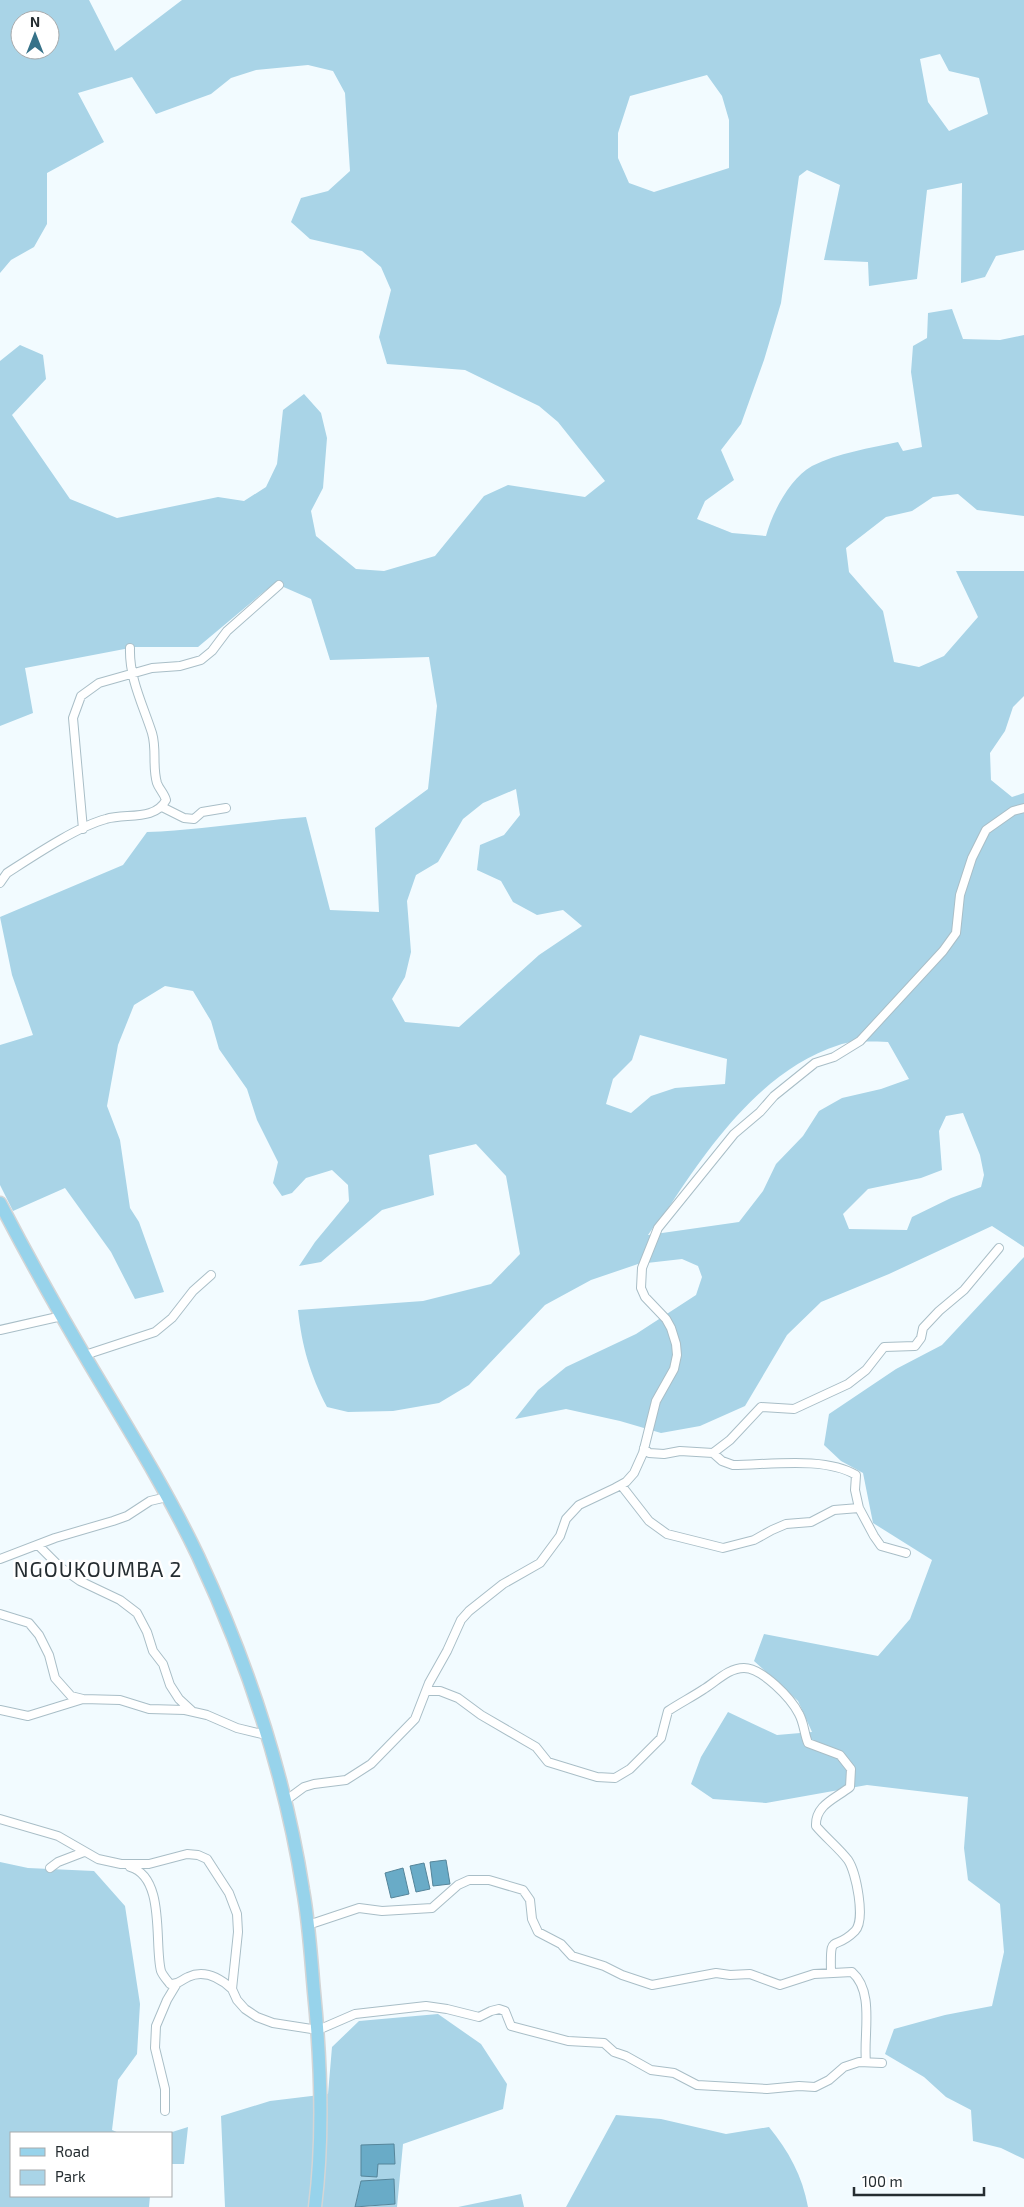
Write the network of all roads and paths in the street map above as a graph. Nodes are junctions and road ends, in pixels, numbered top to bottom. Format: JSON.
{"nodes":[{"id":1,"x":279,"y":585,"type":"dead end"},
{"id":2,"x":130,"y":648,"type":"dead end"},
{"id":3,"x":133,"y":673,"type":"junction"},
{"id":4,"x":162,"y":807,"type":"junction"},
{"id":5,"x":226,"y":808,"type":"dead end"},
{"id":6,"x":1024,"y":808,"type":"edge"},
{"id":7,"x":83,"y":829,"type":"junction"},
{"id":8,"x":0,"y":883,"type":"edge"},
{"id":9,"x":0,"y":1203,"type":"edge"},
{"id":10,"x":999,"y":1248,"type":"dead end"},
{"id":11,"x":211,"y":1275,"type":"dead end"},
{"id":12,"x":62,"y":1316,"type":"junction"},
{"id":13,"x":0,"y":1330,"type":"edge"},
{"id":14,"x":85,"y":1356,"type":"junction"},
{"id":15,"x":644,"y":1448,"type":"junction"},
{"id":16,"x":713,"y":1453,"type":"junction"},
{"id":17,"x":621,"y":1485,"type":"junction"},
{"id":18,"x":167,"y":1497,"type":"junction"},
{"id":19,"x":859,"y":1508,"type":"junction"},
{"id":20,"x":38,"y":1546,"type":"junction"},
{"id":21,"x":906,"y":1553,"type":"dead end"},
{"id":22,"x":0,"y":1559,"type":"edge"},
{"id":23,"x":0,"y":1614,"type":"edge"},
{"id":24,"x":426,"y":1691,"type":"junction"},
{"id":25,"x":83,"y":1699,"type":"junction"},
{"id":26,"x":0,"y":1710,"type":"edge"},
{"id":27,"x":194,"y":1712,"type":"junction"},
{"id":28,"x":266,"y":1736,"type":"junction"},
{"id":29,"x":285,"y":1801,"type":"junction"},
{"id":30,"x":0,"y":1819,"type":"edge"},
{"id":31,"x":84,"y":1852,"type":"junction"},
{"id":32,"x":121,"y":1864,"type":"junction"},
{"id":33,"x":50,"y":1868,"type":"dead end"},
{"id":34,"x":308,"y":1925,"type":"junction"},
{"id":35,"x":831,"y":1972,"type":"junction"},
{"id":36,"x":176,"y":1985,"type":"junction"},
{"id":37,"x":232,"y":1990,"type":"junction"},
{"id":38,"x":318,"y":2030,"type":"junction"},
{"id":39,"x":866,"y":2062,"type":"junction"},
{"id":40,"x":882,"y":2063,"type":"dead end"},
{"id":41,"x":165,"y":2111,"type":"dead end"},
{"id":42,"x":315,"y":2207,"type":"edge"}],
"edges":[{"from":1,"to":3,"type":"street"},
{"from":2,"to":3,"type":"street"},
{"from":3,"to":4,"type":"street"},
{"from":3,"to":7,"type":"street"},
{"from":4,"to":5,"type":"street"},
{"from":4,"to":7,"type":"street"},
{"from":6,"to":15,"type":"street"},
{"from":7,"to":8,"type":"street"},
{"from":9,"to":12,"type":"main road"},
{"from":10,"to":16,"type":"street"},
{"from":11,"to":14,"type":"street"},
{"from":12,"to":13,"type":"street"},
{"from":12,"to":14,"type":"main road"},
{"from":14,"to":18,"type":"main road"},
{"from":15,"to":16,"type":"street"},
{"from":15,"to":17,"type":"street"},
{"from":16,"to":19,"type":"street"},
{"from":17,"to":19,"type":"street"},
{"from":17,"to":24,"type":"street"},
{"from":18,"to":20,"type":"street"},
{"from":18,"to":28,"type":"main road"},
{"from":19,"to":21,"type":"street"},
{"from":20,"to":22,"type":"street"},
{"from":20,"to":27,"type":"street"},
{"from":23,"to":25,"type":"street"},
{"from":24,"to":29,"type":"street"},
{"from":24,"to":35,"type":"street"},
{"from":25,"to":26,"type":"street"},
{"from":25,"to":27,"type":"street"},
{"from":27,"to":28,"type":"street"},
{"from":28,"to":29,"type":"main road"},
{"from":29,"to":34,"type":"main road"},
{"from":30,"to":31,"type":"street"},
{"from":31,"to":32,"type":"street"},
{"from":31,"to":33,"type":"street"},
{"from":32,"to":36,"type":"street"},
{"from":32,"to":37,"type":"street"},
{"from":34,"to":35,"type":"street"},
{"from":34,"to":38,"type":"main road"},
{"from":35,"to":39,"type":"street"},
{"from":36,"to":37,"type":"street"},
{"from":36,"to":41,"type":"street"},
{"from":37,"to":38,"type":"street"},
{"from":38,"to":39,"type":"street"},
{"from":38,"to":42,"type":"main road"},
{"from":39,"to":40,"type":"street"}]}
